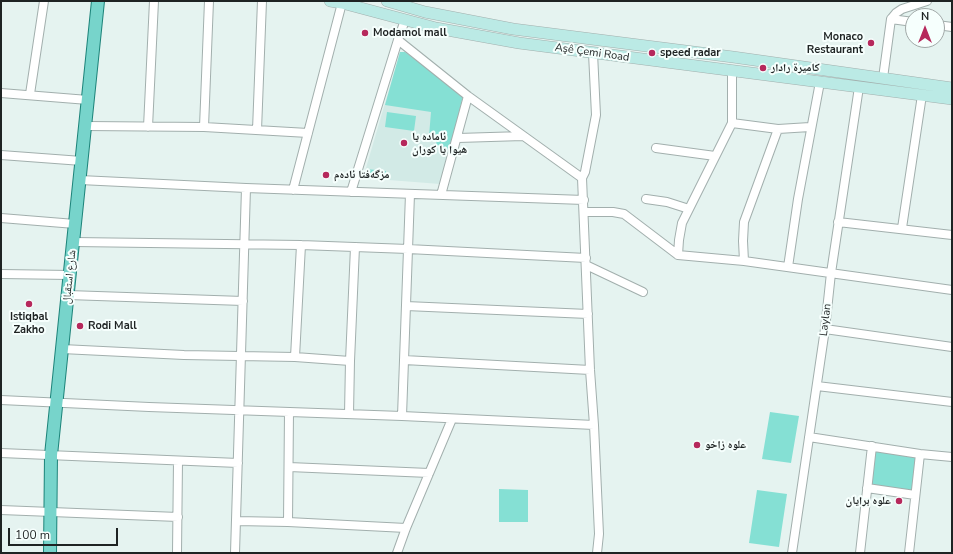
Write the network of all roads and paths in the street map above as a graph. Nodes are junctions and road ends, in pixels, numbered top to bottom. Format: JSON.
{"nodes":[{"id":1,"x":44,"y":1,"type":"edge"},
{"id":2,"x":98,"y":1,"type":"edge"},
{"id":3,"x":154,"y":1,"type":"edge"},
{"id":4,"x":209,"y":1,"type":"edge"},
{"id":5,"x":262,"y":1,"type":"edge"},
{"id":6,"x":330,"y":1,"type":"edge"},
{"id":7,"x":387,"y":1,"type":"edge"},
{"id":8,"x":926,"y":1,"type":"edge"},
{"id":9,"x":342,"y":2,"type":"junction"},
{"id":10,"x":891,"y":19,"type":"junction"},
{"id":11,"x":405,"y":20,"type":"junction"},
{"id":12,"x":905,"y":21,"type":"edge"},
{"id":13,"x":398,"y":40,"type":"junction"},
{"id":14,"x":594,"y":54,"type":"junction"},
{"id":15,"x":732,"y":71,"type":"junction"},
{"id":16,"x":883,"y":78,"type":"junction"},
{"id":17,"x":820,"y":82,"type":"junction"},
{"id":18,"x":859,"y":87,"type":"junction"},
{"id":19,"x":952,"y":88,"type":"edge"},
{"id":20,"x":1,"y":93,"type":"edge"},
{"id":21,"x":30,"y":94,"type":"junction"},
{"id":22,"x":922,"y":95,"type":"junction"},
{"id":23,"x":468,"y":96,"type":"junction"},
{"id":24,"x":952,"y":99,"type":"edge"},
{"id":25,"x":88,"y":100,"type":"junction"},
{"id":26,"x":732,"y":123,"type":"junction"},
{"id":27,"x":86,"y":126,"type":"junction"},
{"id":28,"x":148,"y":127,"type":"junction"},
{"id":29,"x":204,"y":127,"type":"junction"},
{"id":30,"x":810,"y":127,"type":"junction"},
{"id":31,"x":778,"y":129,"type":"junction"},
{"id":32,"x":257,"y":130,"type":"junction"},
{"id":33,"x":308,"y":133,"type":"junction"},
{"id":34,"x":523,"y":136,"type":"junction"},
{"id":35,"x":458,"y":138,"type":"junction"},
{"id":36,"x":656,"y":148,"type":"dead end"},
{"id":37,"x":1,"y":155,"type":"edge"},
{"id":38,"x":715,"y":156,"type":"junction"},
{"id":39,"x":82,"y":161,"type":"junction"},
{"id":40,"x":582,"y":178,"type":"junction"},
{"id":41,"x":80,"y":180,"type":"junction"},
{"id":42,"x":246,"y":188,"type":"junction"},
{"id":43,"x":293,"y":190,"type":"junction"},
{"id":44,"x":351,"y":192,"type":"junction"},
{"id":45,"x":410,"y":194,"type":"junction"},
{"id":46,"x":441,"y":195,"type":"junction"},
{"id":47,"x":646,"y":199,"type":"dead end"},
{"id":48,"x":584,"y":200,"type":"junction"},
{"id":49,"x":689,"y":209,"type":"junction"},
{"id":50,"x":584,"y":212,"type":"junction"},
{"id":51,"x":1,"y":218,"type":"edge"},
{"id":52,"x":838,"y":222,"type":"junction"},
{"id":53,"x":75,"y":224,"type":"junction"},
{"id":54,"x":902,"y":228,"type":"junction"},
{"id":55,"x":952,"y":235,"type":"edge"},
{"id":56,"x":74,"y":242,"type":"junction"},
{"id":57,"x":244,"y":244,"type":"junction"},
{"id":58,"x":301,"y":245,"type":"junction"},
{"id":59,"x":355,"y":247,"type":"junction"},
{"id":60,"x":408,"y":249,"type":"junction"},
{"id":61,"x":678,"y":255,"type":"junction"},
{"id":62,"x":744,"y":260,"type":"junction"},
{"id":63,"x":586,"y":261,"type":"junction"},
{"id":64,"x":788,"y":267,"type":"junction"},
{"id":65,"x":831,"y":273,"type":"junction"},
{"id":66,"x":1,"y":274,"type":"edge"},
{"id":67,"x":70,"y":275,"type":"junction"},
{"id":68,"x":952,"y":290,"type":"edge"},
{"id":69,"x":643,"y":292,"type":"dead end"},
{"id":70,"x":68,"y":295,"type":"junction"},
{"id":71,"x":243,"y":301,"type":"junction"},
{"id":72,"x":406,"y":306,"type":"junction"},
{"id":73,"x":588,"y":314,"type":"junction"},
{"id":74,"x":825,"y":329,"type":"junction"},
{"id":75,"x":952,"y":347,"type":"edge"},
{"id":76,"x":62,"y":349,"type":"junction"},
{"id":77,"x":241,"y":356,"type":"junction"},
{"id":78,"x":295,"y":357,"type":"junction"},
{"id":79,"x":404,"y":360,"type":"junction"},
{"id":80,"x":350,"y":361,"type":"junction"},
{"id":81,"x":590,"y":370,"type":"junction"},
{"id":82,"x":817,"y":386,"type":"junction"},
{"id":83,"x":1,"y":400,"type":"edge"},
{"id":84,"x":952,"y":402,"type":"edge"},
{"id":85,"x":57,"y":404,"type":"junction"},
{"id":86,"x":239,"y":411,"type":"junction"},
{"id":87,"x":289,"y":412,"type":"junction"},
{"id":88,"x":349,"y":414,"type":"junction"},
{"id":89,"x":402,"y":416,"type":"junction"},
{"id":90,"x":452,"y":419,"type":"junction"},
{"id":91,"x":594,"y":425,"type":"junction"},
{"id":92,"x":809,"y":437,"type":"junction"},
{"id":93,"x":872,"y":446,"type":"junction"},
{"id":94,"x":1,"y":453,"type":"edge"},
{"id":95,"x":920,"y":454,"type":"junction"},
{"id":96,"x":51,"y":456,"type":"junction"},
{"id":97,"x":952,"y":457,"type":"edge"},
{"id":98,"x":178,"y":461,"type":"junction"},
{"id":99,"x":238,"y":463,"type":"junction"},
{"id":100,"x":289,"y":467,"type":"junction"},
{"id":101,"x":429,"y":473,"type":"junction"},
{"id":102,"x":867,"y":488,"type":"junction"},
{"id":103,"x":916,"y":495,"type":"junction"},
{"id":104,"x":1,"y":510,"type":"edge"},
{"id":105,"x":50,"y":512,"type":"junction"},
{"id":106,"x":178,"y":517,"type":"junction"},
{"id":107,"x":236,"y":521,"type":"junction"},
{"id":108,"x":288,"y":522,"type":"junction"},
{"id":109,"x":406,"y":528,"type":"junction"},
{"id":110,"x":50,"y":553,"type":"edge"},
{"id":111,"x":177,"y":553,"type":"edge"},
{"id":112,"x":235,"y":553,"type":"edge"},
{"id":113,"x":397,"y":553,"type":"edge"},
{"id":114,"x":597,"y":553,"type":"edge"},
{"id":115,"x":792,"y":553,"type":"edge"},
{"id":116,"x":860,"y":553,"type":"edge"},
{"id":117,"x":909,"y":553,"type":"edge"}],
"edges":[{"from":1,"to":21,"type":"street"},
{"from":2,"to":25,"type":"main road","name":"شارع استقبال"},
{"from":3,"to":28,"type":"street"},
{"from":4,"to":29,"type":"street"},
{"from":5,"to":32,"type":"street"},
{"from":6,"to":9,"type":"main road","name":"Aşê Çemi Road"},
{"from":7,"to":16,"type":"main road","name":"Aşê Çemi Road"},
{"from":8,"to":10,"type":"street"},
{"from":9,"to":11,"type":"main road","name":"Aşê Çemi Road"},
{"from":9,"to":33,"type":"street"},
{"from":10,"to":12,"type":"street"},
{"from":10,"to":16,"type":"street"},
{"from":11,"to":13,"type":"street"},
{"from":11,"to":14,"type":"main road","name":"Aşê Çemi Road"},
{"from":13,"to":23,"type":"street"},
{"from":13,"to":44,"type":"street"},
{"from":14,"to":15,"type":"main road","name":"Aşê Çemi Road"},
{"from":14,"to":40,"type":"street"},
{"from":15,"to":17,"type":"main road","name":"Aşê Çemi Road"},
{"from":15,"to":26,"type":"street"},
{"from":16,"to":19,"type":"main road","name":"Aşê Çemi Road"},
{"from":17,"to":18,"type":"main road","name":"Aşê Çemi Road"},
{"from":17,"to":30,"type":"street"},
{"from":18,"to":22,"type":"main road","name":"Aşê Çemi Road"},
{"from":18,"to":52,"type":"street","name":"Laylan"},
{"from":20,"to":21,"type":"street"},
{"from":21,"to":25,"type":"street"},
{"from":22,"to":24,"type":"main road","name":"Aşê Çemi Road"},
{"from":22,"to":54,"type":"street"},
{"from":23,"to":34,"type":"street"},
{"from":23,"to":35,"type":"street"},
{"from":25,"to":27,"type":"main road","name":"شارع استقبال"},
{"from":26,"to":31,"type":"street"},
{"from":26,"to":38,"type":"street"},
{"from":27,"to":28,"type":"street"},
{"from":27,"to":39,"type":"main road","name":"شارع استقبال"},
{"from":28,"to":29,"type":"street"},
{"from":29,"to":32,"type":"street"},
{"from":30,"to":31,"type":"street"},
{"from":30,"to":64,"type":"street"},
{"from":31,"to":62,"type":"street"},
{"from":32,"to":33,"type":"street"},
{"from":33,"to":43,"type":"street"},
{"from":34,"to":35,"type":"street"},
{"from":34,"to":40,"type":"street"},
{"from":35,"to":46,"type":"street"},
{"from":36,"to":38,"type":"street"},
{"from":37,"to":39,"type":"street"},
{"from":38,"to":49,"type":"street"},
{"from":39,"to":41,"type":"main road","name":"شارع استقبال"},
{"from":40,"to":48,"type":"street"},
{"from":41,"to":42,"type":"street"},
{"from":41,"to":53,"type":"main road","name":"شارع استقبال"},
{"from":42,"to":43,"type":"street"},
{"from":42,"to":57,"type":"street"},
{"from":43,"to":44,"type":"street"},
{"from":44,"to":45,"type":"street"},
{"from":45,"to":46,"type":"street"},
{"from":45,"to":60,"type":"street"},
{"from":46,"to":48,"type":"street"},
{"from":47,"to":49,"type":"street"},
{"from":48,"to":50,"type":"street"},
{"from":49,"to":61,"type":"street"},
{"from":50,"to":61,"type":"street"},
{"from":50,"to":63,"type":"street"},
{"from":51,"to":53,"type":"street"},
{"from":52,"to":54,"type":"street"},
{"from":52,"to":65,"type":"street","name":"Laylan"},
{"from":53,"to":56,"type":"main road","name":"شارع استقبال"},
{"from":54,"to":55,"type":"street"},
{"from":56,"to":57,"type":"street"},
{"from":56,"to":67,"type":"main road","name":"شارع استقبال"},
{"from":57,"to":58,"type":"street"},
{"from":57,"to":71,"type":"street"},
{"from":58,"to":59,"type":"street"},
{"from":58,"to":78,"type":"street"},
{"from":59,"to":60,"type":"street"},
{"from":59,"to":80,"type":"street"},
{"from":60,"to":63,"type":"street"},
{"from":60,"to":72,"type":"street"},
{"from":61,"to":62,"type":"street"},
{"from":62,"to":64,"type":"street"},
{"from":63,"to":69,"type":"street"},
{"from":63,"to":73,"type":"street"},
{"from":64,"to":65,"type":"street"},
{"from":65,"to":68,"type":"street"},
{"from":65,"to":74,"type":"street","name":"Laylan"},
{"from":66,"to":67,"type":"street"},
{"from":67,"to":70,"type":"main road","name":"شارع استقبال"},
{"from":70,"to":71,"type":"street"},
{"from":70,"to":76,"type":"main road","name":"شارع استقبال"},
{"from":71,"to":77,"type":"street"},
{"from":72,"to":73,"type":"street"},
{"from":72,"to":79,"type":"street"},
{"from":73,"to":81,"type":"street"},
{"from":74,"to":75,"type":"street"},
{"from":74,"to":82,"type":"street","name":"Laylan"},
{"from":76,"to":77,"type":"street"},
{"from":76,"to":85,"type":"main road","name":"شارع استقبال"},
{"from":77,"to":78,"type":"street"},
{"from":77,"to":86,"type":"street"},
{"from":78,"to":80,"type":"street"},
{"from":79,"to":81,"type":"street"},
{"from":79,"to":89,"type":"street"},
{"from":80,"to":88,"type":"street"},
{"from":81,"to":91,"type":"street"},
{"from":82,"to":84,"type":"street"},
{"from":82,"to":92,"type":"street","name":"Laylan"},
{"from":83,"to":85,"type":"street"},
{"from":85,"to":86,"type":"street"},
{"from":85,"to":96,"type":"main road","name":"شارع استقبال"},
{"from":86,"to":87,"type":"street"},
{"from":86,"to":99,"type":"street"},
{"from":87,"to":88,"type":"street"},
{"from":87,"to":100,"type":"street"},
{"from":88,"to":89,"type":"street"},
{"from":89,"to":90,"type":"street"},
{"from":90,"to":91,"type":"street"},
{"from":90,"to":101,"type":"street"},
{"from":91,"to":114,"type":"street"},
{"from":92,"to":93,"type":"street"},
{"from":92,"to":115,"type":"street","name":"Laylan"},
{"from":93,"to":95,"type":"street"},
{"from":93,"to":102,"type":"street"},
{"from":94,"to":96,"type":"street"},
{"from":95,"to":97,"type":"street"},
{"from":95,"to":103,"type":"street"},
{"from":96,"to":98,"type":"street"},
{"from":96,"to":105,"type":"main road","name":"شارع استقبال"},
{"from":98,"to":99,"type":"street"},
{"from":98,"to":106,"type":"street"},
{"from":99,"to":107,"type":"street"},
{"from":100,"to":101,"type":"street"},
{"from":100,"to":108,"type":"street"},
{"from":101,"to":109,"type":"street"},
{"from":102,"to":103,"type":"street"},
{"from":102,"to":116,"type":"street"},
{"from":103,"to":117,"type":"street"},
{"from":104,"to":105,"type":"street"},
{"from":105,"to":106,"type":"street"},
{"from":105,"to":110,"type":"main road","name":"شارع استقبال"},
{"from":106,"to":111,"type":"street"},
{"from":107,"to":108,"type":"street"},
{"from":107,"to":112,"type":"street"},
{"from":108,"to":109,"type":"street"},
{"from":109,"to":113,"type":"street"}]}
